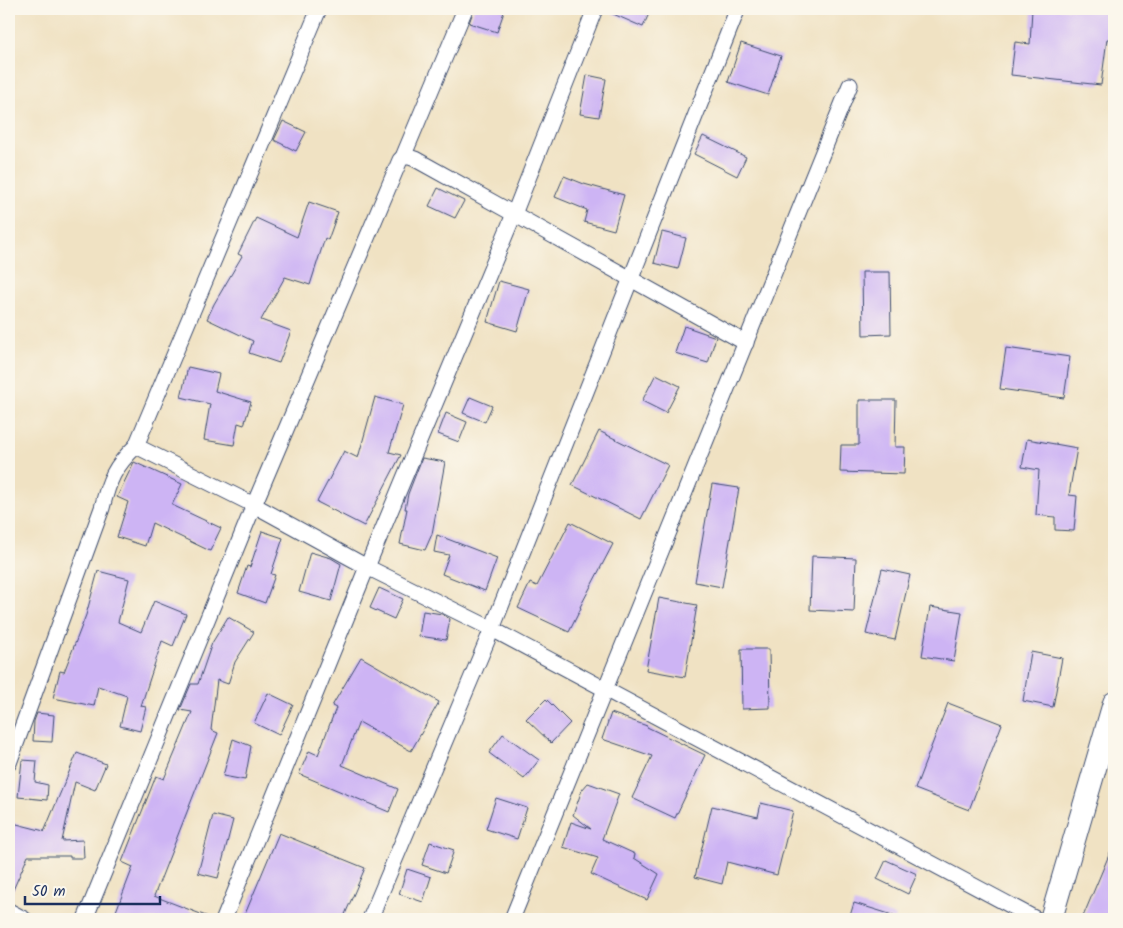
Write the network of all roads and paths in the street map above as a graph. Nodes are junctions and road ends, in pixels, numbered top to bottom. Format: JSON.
{"nodes":[{"id":1,"x":320,"y":9,"type":"edge"},
{"id":2,"x":465,"y":9,"type":"edge"},
{"id":3,"x":595,"y":9,"type":"edge"},
{"id":4,"x":736,"y":13,"type":"dead end"},
{"id":5,"x":850,"y":86,"type":"dead end"},
{"id":6,"x":403,"y":157,"type":"junction"},
{"id":7,"x":514,"y":214,"type":"junction"},
{"id":8,"x":631,"y":280,"type":"junction"},
{"id":9,"x":746,"y":344,"type":"junction"},
{"id":10,"x":136,"y":446,"type":"junction"},
{"id":11,"x":254,"y":505,"type":"junction"},
{"id":12,"x":367,"y":567,"type":"junction"},
{"id":13,"x":492,"y":629,"type":"junction"},
{"id":14,"x":606,"y":689,"type":"junction"},
{"id":15,"x":1114,"y":703,"type":"edge"},
{"id":16,"x":9,"y":763,"type":"edge"},
{"id":17,"x":9,"y":911,"type":"edge"},
{"id":18,"x":24,"y":919,"type":"edge"},
{"id":19,"x":85,"y":919,"type":"edge"},
{"id":20,"x":224,"y":919,"type":"edge"},
{"id":21,"x":370,"y":919,"type":"edge"},
{"id":22,"x":512,"y":919,"type":"edge"},
{"id":23,"x":1036,"y":919,"type":"edge"},
{"id":24,"x":1051,"y":919,"type":"edge"}],
"edges":[{"from":1,"to":10,"type":"street"},
{"from":2,"to":6,"type":"street"},
{"from":3,"to":7,"type":"street"},
{"from":4,"to":8,"type":"street"},
{"from":5,"to":9,"type":"street"},
{"from":6,"to":7,"type":"street"},
{"from":6,"to":11,"type":"street"},
{"from":7,"to":8,"type":"street"},
{"from":7,"to":12,"type":"street"},
{"from":8,"to":9,"type":"street"},
{"from":8,"to":13,"type":"street"},
{"from":9,"to":14,"type":"street"},
{"from":10,"to":11,"type":"street"},
{"from":10,"to":16,"type":"street"},
{"from":11,"to":12,"type":"street"},
{"from":11,"to":19,"type":"street"},
{"from":12,"to":13,"type":"street"},
{"from":12,"to":20,"type":"street"},
{"from":13,"to":14,"type":"street"},
{"from":13,"to":21,"type":"street"},
{"from":14,"to":22,"type":"street"},
{"from":14,"to":23,"type":"street"},
{"from":15,"to":24,"type":"main road"},
{"from":17,"to":18,"type":"street"}]}
